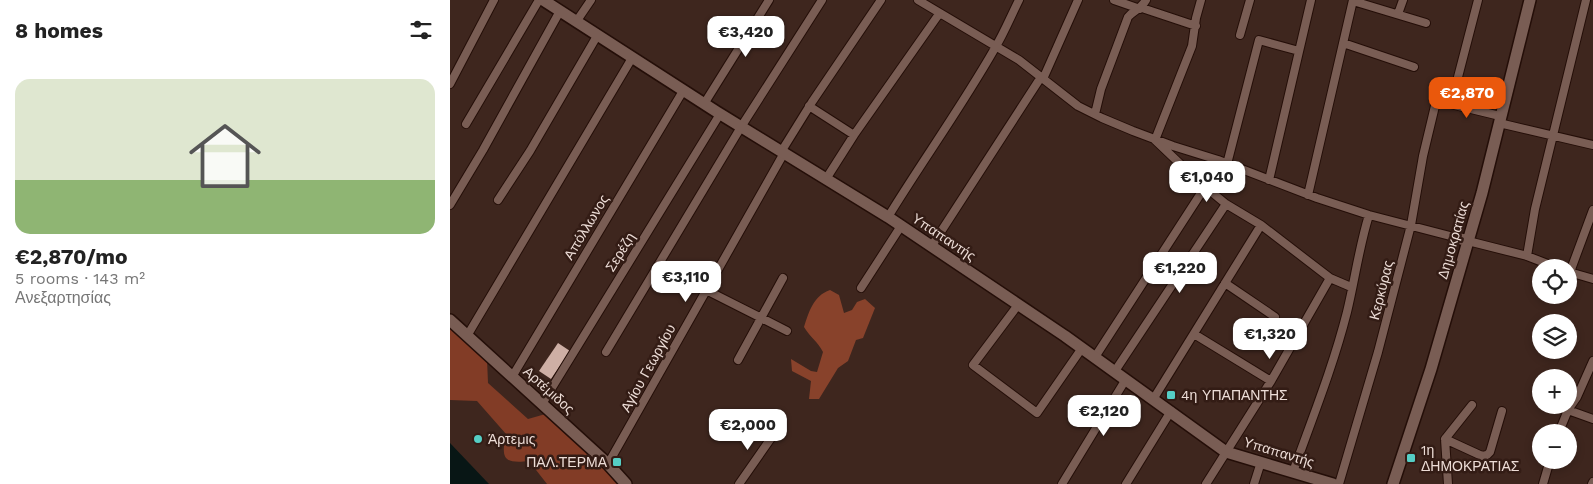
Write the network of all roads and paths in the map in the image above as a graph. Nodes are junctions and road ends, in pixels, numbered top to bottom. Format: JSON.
{"nodes":[{"id":1,"x":494,"y":0,"type":"edge"},
{"id":2,"x":539,"y":0,"type":"edge"},
{"id":3,"x":543,"y":0,"type":"edge"},
{"id":4,"x":591,"y":0,"type":"edge"},
{"id":5,"x":769,"y":0,"type":"edge"},
{"id":6,"x":822,"y":0,"type":"edge"},
{"id":7,"x":882,"y":0,"type":"edge"},
{"id":8,"x":918,"y":0,"type":"edge"},
{"id":9,"x":1019,"y":0,"type":"edge"},
{"id":10,"x":1078,"y":0,"type":"edge"},
{"id":11,"x":1114,"y":0,"type":"edge"},
{"id":12,"x":1201,"y":0,"type":"edge"},
{"id":13,"x":1250,"y":0,"type":"edge"},
{"id":14,"x":1311,"y":0,"type":"edge"},
{"id":15,"x":1353,"y":0,"type":"edge"},
{"id":16,"x":1403,"y":0,"type":"edge"},
{"id":17,"x":1478,"y":0,"type":"edge"},
{"id":18,"x":1530,"y":0,"type":"edge"},
{"id":19,"x":1590,"y":0,"type":"edge"},
{"id":20,"x":1142,"y":6,"type":"edge"},
{"id":21,"x":560,"y":11,"type":"junction"},
{"id":22,"x":939,"y":14,"type":"junction"},
{"id":23,"x":1398,"y":14,"type":"junction"},
{"id":24,"x":576,"y":22,"type":"junction"},
{"id":25,"x":1426,"y":23,"type":"dead end"},
{"id":26,"x":1196,"y":26,"type":"junction"},
{"id":27,"x":1240,"y":35,"type":"dead end"},
{"id":28,"x":597,"y":36,"type":"junction"},
{"id":29,"x":1343,"y":43,"type":"junction"},
{"id":30,"x":996,"y":47,"type":"junction"},
{"id":31,"x":1299,"y":51,"type":"junction"},
{"id":32,"x":632,"y":58,"type":"junction"},
{"id":33,"x":1414,"y":67,"type":"dead end"},
{"id":34,"x":1042,"y":78,"type":"junction"},
{"id":35,"x":450,"y":84,"type":"edge"},
{"id":36,"x":683,"y":91,"type":"junction"},
{"id":37,"x":704,"y":104,"type":"junction"},
{"id":38,"x":1451,"y":104,"type":"junction"},
{"id":39,"x":809,"y":106,"type":"junction"},
{"id":40,"x":720,"y":114,"type":"junction"},
{"id":41,"x":1095,"y":114,"type":"junction"},
{"id":42,"x":1500,"y":120,"type":"junction"},
{"id":43,"x":466,"y":124,"type":"dead end"},
{"id":44,"x":741,"y":127,"type":"junction"},
{"id":45,"x":854,"y":135,"type":"junction"},
{"id":46,"x":1554,"y":135,"type":"junction"},
{"id":47,"x":1155,"y":140,"type":"junction"},
{"id":48,"x":1593,"y":145,"type":"edge"},
{"id":49,"x":782,"y":152,"type":"junction"},
{"id":50,"x":1227,"y":164,"type":"junction"},
{"id":51,"x":826,"y":179,"type":"junction"},
{"id":52,"x":1269,"y":180,"type":"junction"},
{"id":53,"x":1205,"y":187,"type":"junction"},
{"id":54,"x":1308,"y":194,"type":"junction"},
{"id":55,"x":498,"y":200,"type":"dead end"},
{"id":56,"x":450,"y":204,"type":"edge"},
{"id":57,"x":1226,"y":204,"type":"junction"},
{"id":58,"x":1593,"y":210,"type":"edge"},
{"id":59,"x":1369,"y":215,"type":"junction"},
{"id":60,"x":888,"y":217,"type":"junction"},
{"id":61,"x":1261,"y":225,"type":"junction"},
{"id":62,"x":1411,"y":225,"type":"junction"},
{"id":63,"x":901,"y":226,"type":"junction"},
{"id":64,"x":1454,"y":237,"type":"joint"},
{"id":65,"x":1468,"y":241,"type":"junction"},
{"id":66,"x":931,"y":247,"type":"junction"},
{"id":67,"x":1527,"y":256,"type":"junction"},
{"id":68,"x":1535,"y":259,"type":"edge"},
{"id":69,"x":1575,"y":259,"type":"edge"},
{"id":70,"x":1577,"y":274,"type":"edge"},
{"id":71,"x":782,"y":278,"type":"dead end"},
{"id":72,"x":1330,"y":278,"type":"junction"},
{"id":73,"x":1593,"y":279,"type":"edge"},
{"id":74,"x":1225,"y":282,"type":"junction"},
{"id":75,"x":1351,"y":287,"type":"junction"},
{"id":76,"x":861,"y":288,"type":"dead end"},
{"id":77,"x":706,"y":290,"type":"junction"},
{"id":78,"x":1018,"y":305,"type":"junction"},
{"id":79,"x":1275,"y":317,"type":"dead end"},
{"id":80,"x":761,"y":318,"type":"junction"},
{"id":81,"x":450,"y":320,"type":"edge"},
{"id":82,"x":787,"y":331,"type":"dead end"},
{"id":83,"x":1194,"y":334,"type":"junction"},
{"id":84,"x":467,"y":336,"type":"junction"},
{"id":85,"x":1082,"y":348,"type":"junction"},
{"id":86,"x":606,"y":352,"type":"dead end"},
{"id":87,"x":1094,"y":357,"type":"junction"},
{"id":88,"x":738,"y":360,"type":"dead end"},
{"id":89,"x":1593,"y":362,"type":"edge"},
{"id":90,"x":1115,"y":371,"type":"junction"},
{"id":91,"x":512,"y":377,"type":"junction"},
{"id":92,"x":1126,"y":379,"type":"junction"},
{"id":93,"x":1271,"y":381,"type":"junction"},
{"id":94,"x":1577,"y":397,"type":"edge"},
{"id":95,"x":1154,"y":398,"type":"junction"},
{"id":96,"x":542,"y":404,"type":"junction"},
{"id":97,"x":1472,"y":406,"type":"dead end"},
{"id":98,"x":1170,"y":411,"type":"junction"},
{"id":99,"x":1502,"y":411,"type":"dead end"},
{"id":100,"x":1577,"y":413,"type":"edge"},
{"id":101,"x":1593,"y":419,"type":"edge"},
{"id":102,"x":776,"y":431,"type":"dead end"},
{"id":103,"x":1445,"y":439,"type":"junction"},
{"id":104,"x":1226,"y":452,"type":"junction"},
{"id":105,"x":1261,"y":462,"type":"junction"},
{"id":106,"x":608,"y":464,"type":"junction"},
{"id":107,"x":1547,"y":469,"type":"edge"},
{"id":108,"x":1293,"y":472,"type":"junction"},
{"id":109,"x":1319,"y":482,"type":"edge"},
{"id":110,"x":626,"y":484,"type":"edge"},
{"id":111,"x":739,"y":484,"type":"edge"},
{"id":112,"x":1062,"y":484,"type":"edge"},
{"id":113,"x":1126,"y":484,"type":"edge"},
{"id":114,"x":1206,"y":484,"type":"edge"},
{"id":115,"x":1254,"y":484,"type":"edge"},
{"id":116,"x":1333,"y":484,"type":"edge"},
{"id":117,"x":1339,"y":484,"type":"edge"},
{"id":118,"x":1393,"y":484,"type":"edge"},
{"id":119,"x":1448,"y":484,"type":"edge"},
{"id":120,"x":1543,"y":484,"type":"edge"}],
"edges":[{"from":1,"to":35,"type":"street"},
{"from":2,"to":43,"type":"street"},
{"from":3,"to":21,"type":"street","name":"Υπαπαντής"},
{"from":4,"to":24,"type":"street"},
{"from":5,"to":37,"type":"street"},
{"from":6,"to":44,"type":"street"},
{"from":7,"to":39,"type":"street","name":"Αγίου Γεωργίου"},
{"from":8,"to":22,"type":"street"},
{"from":9,"to":30,"type":"street"},
{"from":10,"to":34,"type":"street"},
{"from":11,"to":20,"type":"street"},
{"from":12,"to":26,"type":"street"},
{"from":13,"to":27,"type":"street"},
{"from":14,"to":31,"type":"street"},
{"from":15,"to":23,"type":"street"},
{"from":15,"to":29,"type":"street"},
{"from":16,"to":23,"type":"street"},
{"from":17,"to":38,"type":"street"},
{"from":18,"to":42,"type":"street","name":"Δημοκρατίας"},
{"from":19,"to":46,"type":"street"},
{"from":20,"to":26,"type":"street"},
{"from":20,"to":41,"type":"street"},
{"from":21,"to":24,"type":"street","name":"Υπαπαντής"},
{"from":21,"to":56,"type":"street"},
{"from":22,"to":30,"type":"street"},
{"from":22,"to":45,"type":"street"},
{"from":23,"to":25,"type":"street"},
{"from":24,"to":28,"type":"street","name":"Υπαπαντής"},
{"from":26,"to":47,"type":"street"},
{"from":28,"to":32,"type":"street","name":"Υπαπαντής"},
{"from":28,"to":55,"type":"street"},
{"from":29,"to":33,"type":"street"},
{"from":29,"to":54,"type":"street"},
{"from":30,"to":34,"type":"street"},
{"from":30,"to":60,"type":"street"},
{"from":31,"to":50,"type":"street"},
{"from":31,"to":52,"type":"street"},
{"from":32,"to":36,"type":"street","name":"Υπαπαντής"},
{"from":32,"to":84,"type":"street"},
{"from":34,"to":41,"type":"street"},
{"from":34,"to":66,"type":"street"},
{"from":36,"to":37,"type":"street","name":"Υπαπαντής"},
{"from":36,"to":91,"type":"street","name":"Απόλλωνος"},
{"from":37,"to":40,"type":"street","name":"Υπαπαντής"},
{"from":38,"to":42,"type":"street"},
{"from":38,"to":62,"type":"street","name":"Κερκύρας"},
{"from":39,"to":45,"type":"street"},
{"from":39,"to":49,"type":"street","name":"Αγίου Γεωργίου"},
{"from":40,"to":44,"type":"street","name":"Υπαπαντής"},
{"from":40,"to":96,"type":"street","name":"Σερέζη"},
{"from":41,"to":47,"type":"street"},
{"from":42,"to":46,"type":"street"},
{"from":42,"to":65,"type":"street","name":"Δημοκρατίας"},
{"from":44,"to":49,"type":"street","name":"Υπαπαντής"},
{"from":44,"to":86,"type":"street"},
{"from":45,"to":51,"type":"street"},
{"from":46,"to":48,"type":"street"},
{"from":46,"to":67,"type":"street"},
{"from":47,"to":50,"type":"street"},
{"from":47,"to":53,"type":"street"},
{"from":49,"to":51,"type":"street","name":"Υπαπαντής"},
{"from":49,"to":77,"type":"street","name":"Αγίου Γεωργίου"},
{"from":50,"to":52,"type":"street"},
{"from":51,"to":60,"type":"street","name":"Υπαπαντής"},
{"from":52,"to":54,"type":"street"},
{"from":53,"to":57,"type":"street"},
{"from":53,"to":87,"type":"street"},
{"from":54,"to":59,"type":"street"},
{"from":57,"to":61,"type":"street"},
{"from":57,"to":90,"type":"street"},
{"from":58,"to":69,"type":"street"},
{"from":59,"to":62,"type":"street"},
{"from":59,"to":75,"type":"street"},
{"from":60,"to":63,"type":"street","name":"Υπαπαντής"},
{"from":61,"to":72,"type":"street"},
{"from":61,"to":74,"type":"street"},
{"from":62,"to":64,"type":"street"},
{"from":62,"to":117,"type":"street","name":"Κερκύρας"},
{"from":63,"to":66,"type":"street","name":"Υπαπαντής"},
{"from":63,"to":76,"type":"street"},
{"from":64,"to":65,"type":"street"},
{"from":65,"to":67,"type":"street"},
{"from":65,"to":118,"type":"street","name":"Δημοκρατίας"},
{"from":66,"to":78,"type":"street","name":"Υπαπαντής"},
{"from":67,"to":68,"type":"street"},
{"from":70,"to":73,"type":"street"},
{"from":71,"to":80,"type":"street"},
{"from":72,"to":75,"type":"street"},
{"from":72,"to":93,"type":"street"},
{"from":74,"to":79,"type":"street"},
{"from":74,"to":83,"type":"street"},
{"from":75,"to":108,"type":"street"},
{"from":77,"to":80,"type":"street"},
{"from":77,"to":106,"type":"street","name":"Αγίου Γεωργίου"},
{"from":78,"to":85,"type":"street","name":"Υπαπαντής"},
{"from":78,"to":85,"type":"street"},
{"from":80,"to":82,"type":"street"},
{"from":80,"to":88,"type":"street"},
{"from":81,"to":84,"type":"street","name":"Αρτέμιδος"},
{"from":83,"to":93,"type":"street"},
{"from":83,"to":95,"type":"street"},
{"from":84,"to":91,"type":"street","name":"Αρτέμιδος"},
{"from":85,"to":87,"type":"street","name":"Υπαπαντής"},
{"from":87,"to":90,"type":"street","name":"Υπαπαντής"},
{"from":89,"to":94,"type":"street"},
{"from":90,"to":92,"type":"street","name":"Υπαπαντής"},
{"from":91,"to":96,"type":"street","name":"Αρτέμιδος"},
{"from":92,"to":95,"type":"street","name":"Υπαπαντής"},
{"from":92,"to":112,"type":"street"},
{"from":93,"to":104,"type":"street"},
{"from":95,"to":98,"type":"street","name":"Υπαπαντής"},
{"from":96,"to":106,"type":"street","name":"Αρτέμιδος"},
{"from":97,"to":103,"type":"street"},
{"from":98,"to":104,"type":"street","name":"Υπαπαντής"},
{"from":98,"to":113,"type":"street"},
{"from":99,"to":103,"type":"street"},
{"from":100,"to":101,"type":"street"},
{"from":102,"to":111,"type":"street"},
{"from":103,"to":119,"type":"street"},
{"from":104,"to":105,"type":"street","name":"Υπαπαντής"},
{"from":104,"to":114,"type":"street"},
{"from":105,"to":108,"type":"street","name":"Υπαπαντής"},
{"from":105,"to":115,"type":"street"},
{"from":106,"to":110,"type":"street","name":"Αρτέμιδος"},
{"from":107,"to":120,"type":"street"},
{"from":108,"to":109,"type":"street","name":"Υπαπαντής"},
{"from":109,"to":116,"type":"street","name":"Υπαπαντής"}]}
